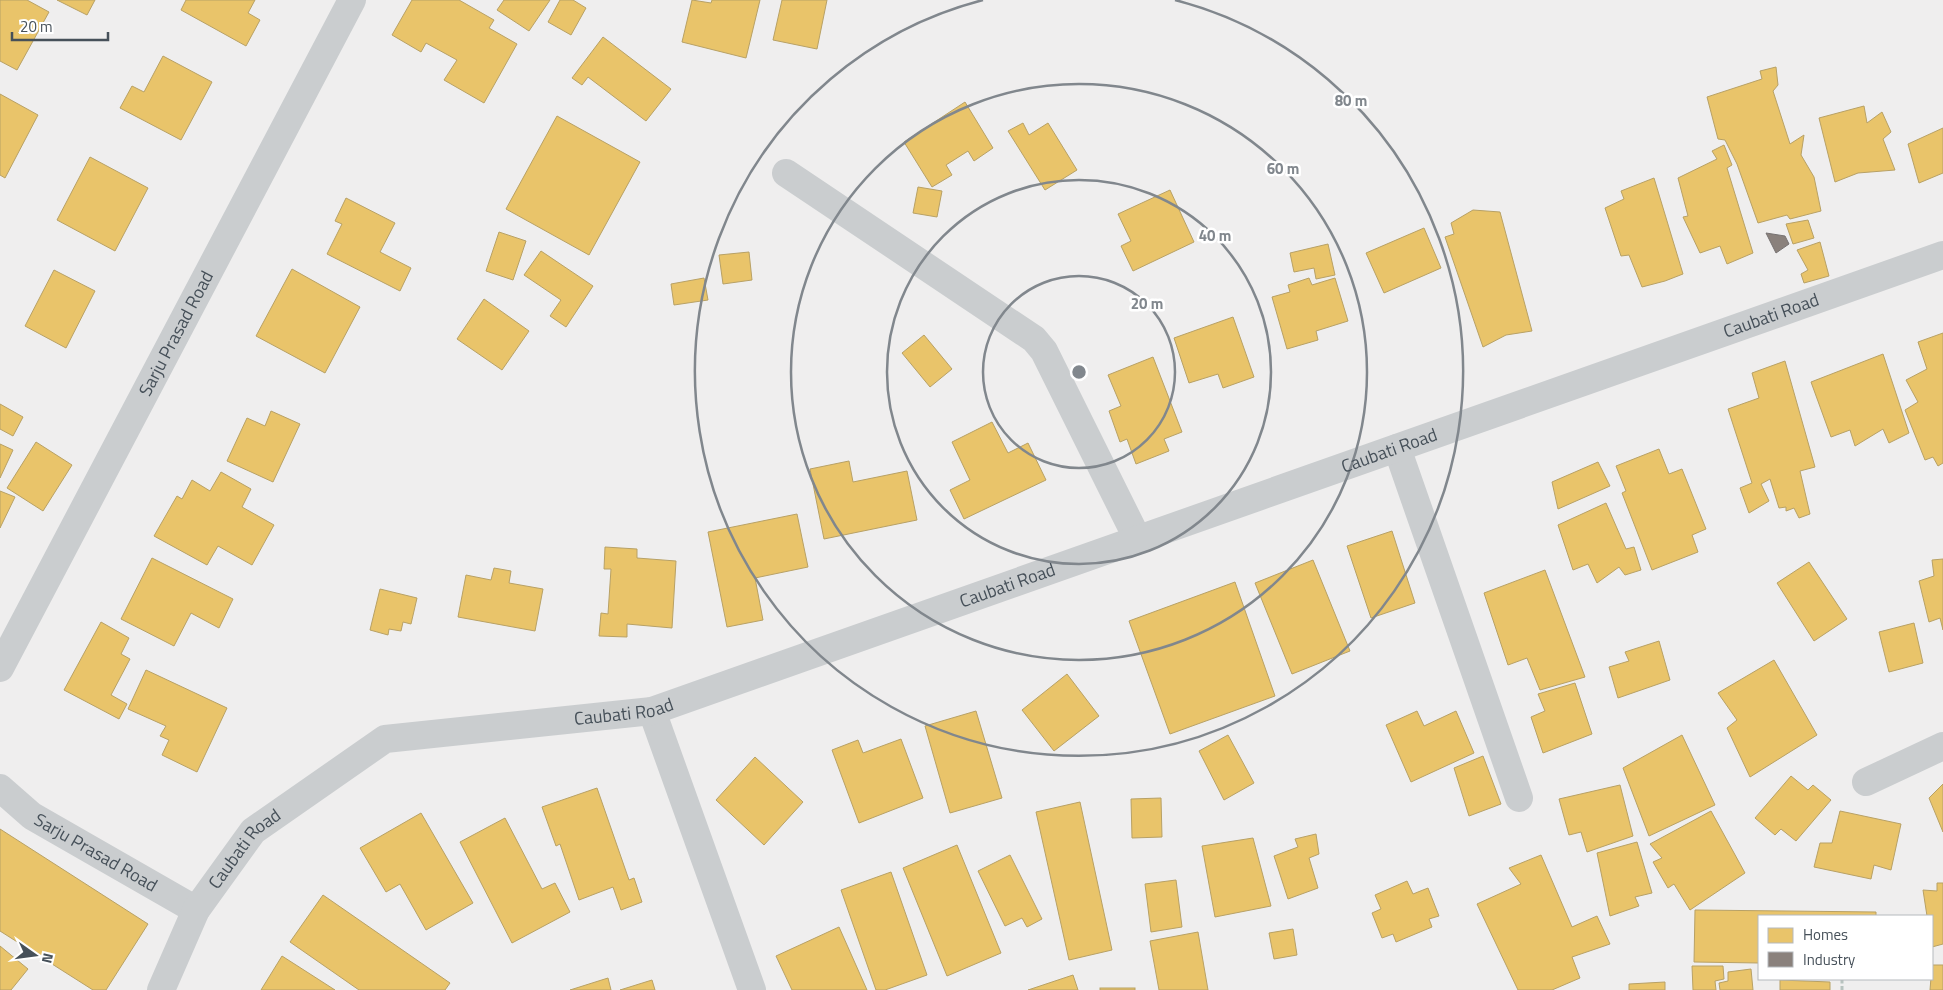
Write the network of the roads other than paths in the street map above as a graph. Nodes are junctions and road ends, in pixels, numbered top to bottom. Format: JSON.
{"nodes":[{"id":1,"x":352,"y":0,"type":"edge"},
{"id":2,"x":786,"y":173,"type":"dead end"},
{"id":3,"x":1943,"y":255,"type":"edge"},
{"id":4,"x":1397,"y":448,"type":"junction"},
{"id":5,"x":1138,"y":540,"type":"junction"},
{"id":6,"x":0,"y":668,"type":"edge"},
{"id":7,"x":652,"y":711,"type":"junction"},
{"id":8,"x":1943,"y":746,"type":"edge"},
{"id":9,"x":1866,"y":782,"type":"dead end"},
{"id":10,"x":0,"y":788,"type":"edge"},
{"id":11,"x":1519,"y":798,"type":"dead end"},
{"id":12,"x":196,"y":910,"type":"junction"},
{"id":13,"x":161,"y":990,"type":"edge"},
{"id":14,"x":752,"y":990,"type":"edge"}],
"edges":[{"from":1,"to":6,"type":"street","name":"Sarju Prasad Road"},
{"from":2,"to":5,"type":"street"},
{"from":3,"to":4,"type":"street","name":"Caubati Road"},
{"from":4,"to":5,"type":"street","name":"Caubati Road"},
{"from":4,"to":11,"type":"street"},
{"from":5,"to":7,"type":"street","name":"Caubati Road"},
{"from":7,"to":12,"type":"street","name":"Caubati Road"},
{"from":7,"to":14,"type":"street"},
{"from":8,"to":9,"type":"street"},
{"from":10,"to":12,"type":"street","name":"Sarju Prasad Road"},
{"from":12,"to":13,"type":"street","name":"Caubati Road"}]}
